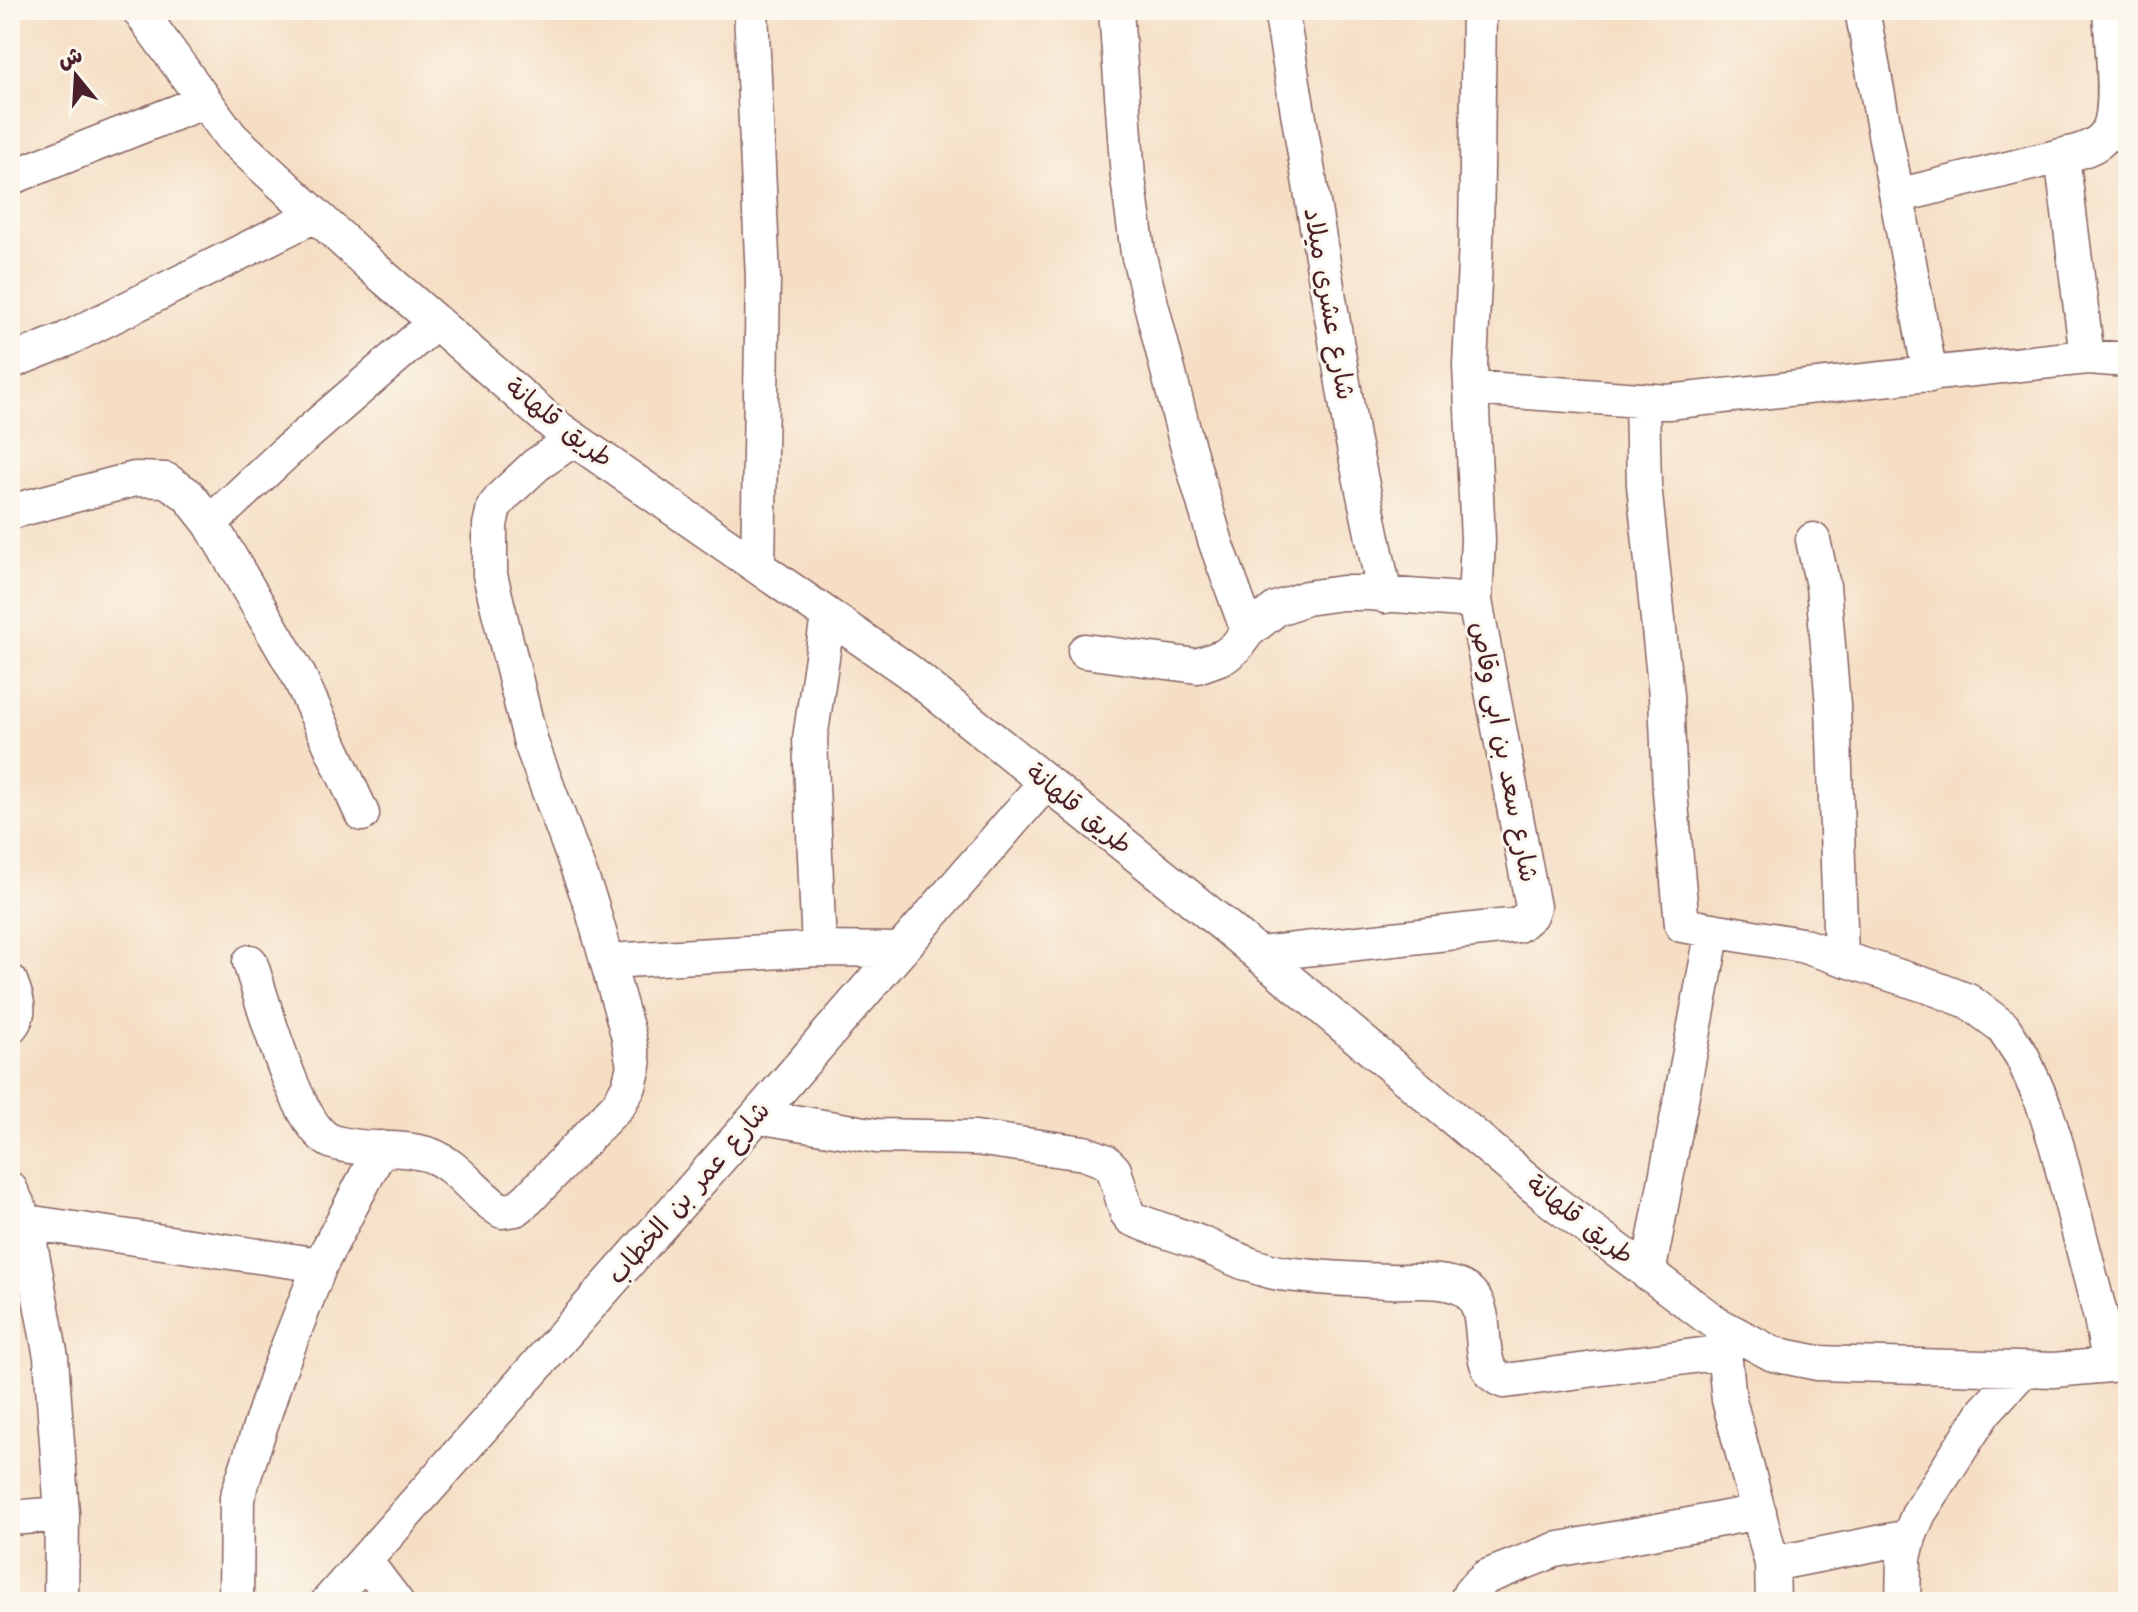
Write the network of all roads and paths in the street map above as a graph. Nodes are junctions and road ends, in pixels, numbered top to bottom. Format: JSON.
{"nodes":[{"id":1,"x":139,"y":10,"type":"edge"},
{"id":2,"x":751,"y":10,"type":"edge"},
{"id":3,"x":1116,"y":10,"type":"edge"},
{"id":4,"x":1281,"y":10,"type":"edge"},
{"id":5,"x":1479,"y":10,"type":"edge"},
{"id":6,"x":1862,"y":10,"type":"edge"},
{"id":7,"x":2110,"y":10,"type":"edge"},
{"id":8,"x":205,"y":101,"type":"junction"},
{"id":9,"x":2062,"y":156,"type":"junction"},
{"id":10,"x":10,"y":178,"type":"edge"},
{"id":11,"x":1897,"y":196,"type":"junction"},
{"id":12,"x":315,"y":215,"type":"junction"},
{"id":13,"x":436,"y":322,"type":"junction"},
{"id":14,"x":2087,"y":357,"type":"junction"},
{"id":15,"x":2128,"y":360,"type":"edge"},
{"id":16,"x":10,"y":362,"type":"edge"},
{"id":17,"x":1930,"y":375,"type":"junction"},
{"id":18,"x":1471,"y":388,"type":"junction"},
{"id":19,"x":1642,"y":402,"type":"junction"},
{"id":20,"x":574,"y":439,"type":"junction"},
{"id":21,"x":10,"y":512,"type":"edge"},
{"id":22,"x":210,"y":523,"type":"junction"},
{"id":23,"x":1813,"y":540,"type":"dead end"},
{"id":24,"x":758,"y":567,"type":"junction"},
{"id":25,"x":1385,"y":596,"type":"junction"},
{"id":26,"x":1475,"y":601,"type":"junction"},
{"id":27,"x":828,"y":616,"type":"junction"},
{"id":28,"x":1248,"y":631,"type":"junction"},
{"id":29,"x":1085,"y":651,"type":"dead end"},
{"id":30,"x":1046,"y":782,"type":"junction"},
{"id":31,"x":362,"y":814,"type":"dead end"},
{"id":32,"x":1713,"y":930,"type":"junction"},
{"id":33,"x":819,"y":949,"type":"junction"},
{"id":34,"x":901,"y":950,"type":"junction"},
{"id":35,"x":1259,"y":954,"type":"junction"},
{"id":36,"x":1841,"y":958,"type":"junction"},
{"id":37,"x":608,"y":961,"type":"junction"},
{"id":38,"x":250,"y":962,"type":"dead end"},
{"id":39,"x":10,"y":981,"type":"edge"},
{"id":40,"x":10,"y":1027,"type":"edge"},
{"id":41,"x":757,"y":1116,"type":"junction"},
{"id":42,"x":381,"y":1148,"type":"junction"},
{"id":43,"x":10,"y":1189,"type":"edge"},
{"id":44,"x":26,"y":1222,"type":"junction"},
{"id":45,"x":320,"y":1265,"type":"junction"},
{"id":46,"x":1648,"y":1274,"type":"junction"},
{"id":47,"x":22,"y":1276,"type":"edge"},
{"id":48,"x":1723,"y":1339,"type":"junction"},
{"id":49,"x":2119,"y":1362,"type":"edge"},
{"id":50,"x":2023,"y":1370,"type":"junction"},
{"id":51,"x":1759,"y":1512,"type":"junction"},
{"id":52,"x":62,"y":1514,"type":"junction"},
{"id":53,"x":10,"y":1518,"type":"edge"},
{"id":54,"x":1909,"y":1537,"type":"junction"},
{"id":55,"x":365,"y":1561,"type":"junction"},
{"id":56,"x":1772,"y":1564,"type":"junction"},
{"id":57,"x":61,"y":1602,"type":"edge"},
{"id":58,"x":236,"y":1602,"type":"edge"},
{"id":59,"x":328,"y":1602,"type":"edge"},
{"id":60,"x":396,"y":1602,"type":"edge"},
{"id":61,"x":1466,"y":1602,"type":"edge"},
{"id":62,"x":1773,"y":1602,"type":"edge"},
{"id":63,"x":1903,"y":1602,"type":"edge"}],
"edges":[{"from":1,"to":8,"type":"street","name":"طريق قلهانة"},
{"from":2,"to":24,"type":"street"},
{"from":3,"to":28,"type":"street"},
{"from":4,"to":25,"type":"street","name":"شارع عشرى ميلاد"},
{"from":5,"to":18,"type":"street"},
{"from":6,"to":11,"type":"street"},
{"from":7,"to":9,"type":"street"},
{"from":8,"to":10,"type":"street"},
{"from":8,"to":12,"type":"street","name":"طريق قلهانة"},
{"from":9,"to":11,"type":"street"},
{"from":9,"to":14,"type":"street"},
{"from":11,"to":17,"type":"street"},
{"from":12,"to":13,"type":"street","name":"طريق قلهانة"},
{"from":12,"to":16,"type":"street"},
{"from":13,"to":20,"type":"street","name":"طريق قلهانة"},
{"from":13,"to":22,"type":"street"},
{"from":14,"to":15,"type":"street"},
{"from":14,"to":17,"type":"street"},
{"from":17,"to":19,"type":"street"},
{"from":18,"to":19,"type":"street"},
{"from":18,"to":26,"type":"street"},
{"from":19,"to":32,"type":"street"},
{"from":20,"to":24,"type":"street","name":"طريق قلهانة"},
{"from":20,"to":37,"type":"street"},
{"from":21,"to":22,"type":"street"},
{"from":22,"to":31,"type":"street"},
{"from":23,"to":36,"type":"street"},
{"from":24,"to":27,"type":"street","name":"طريق قلهانة"},
{"from":25,"to":26,"type":"street"},
{"from":25,"to":28,"type":"street"},
{"from":26,"to":35,"type":"street","name":"شارع سعد بن ابى وقاص"},
{"from":27,"to":30,"type":"street","name":"طريق قلهانة"},
{"from":27,"to":33,"type":"street"},
{"from":28,"to":29,"type":"street"},
{"from":30,"to":34,"type":"street","name":"شارع عمر بن الخطاب"},
{"from":30,"to":35,"type":"street","name":"طريق قلهانة"},
{"from":32,"to":36,"type":"street"},
{"from":32,"to":46,"type":"street"},
{"from":33,"to":34,"type":"street"},
{"from":33,"to":37,"type":"street"},
{"from":34,"to":41,"type":"street","name":"شارع عمر بن الخطاب"},
{"from":35,"to":46,"type":"street","name":"طريق قلهانة"},
{"from":36,"to":49,"type":"street"},
{"from":37,"to":42,"type":"street"},
{"from":38,"to":42,"type":"street"},
{"from":39,"to":40,"type":"street"},
{"from":41,"to":48,"type":"street"},
{"from":41,"to":55,"type":"street","name":"شارع عمر بن الخطاب"},
{"from":42,"to":45,"type":"street"},
{"from":43,"to":44,"type":"street"},
{"from":44,"to":45,"type":"street"},
{"from":44,"to":47,"type":"street"},
{"from":45,"to":58,"type":"street"},
{"from":46,"to":48,"type":"street","name":"طريق قلهانة"},
{"from":47,"to":52,"type":"street"},
{"from":48,"to":50,"type":"street","name":"طريق قلهانة"},
{"from":48,"to":51,"type":"street"},
{"from":49,"to":50,"type":"street","name":"طريق قلهانة"},
{"from":50,"to":54,"type":"street"},
{"from":51,"to":56,"type":"street"},
{"from":51,"to":61,"type":"street"},
{"from":52,"to":53,"type":"street"},
{"from":52,"to":57,"type":"street"},
{"from":54,"to":56,"type":"street"},
{"from":54,"to":63,"type":"street"},
{"from":55,"to":59,"type":"street","name":"شارع عمر بن الخطاب"},
{"from":55,"to":60,"type":"street"},
{"from":56,"to":62,"type":"street"}]}
